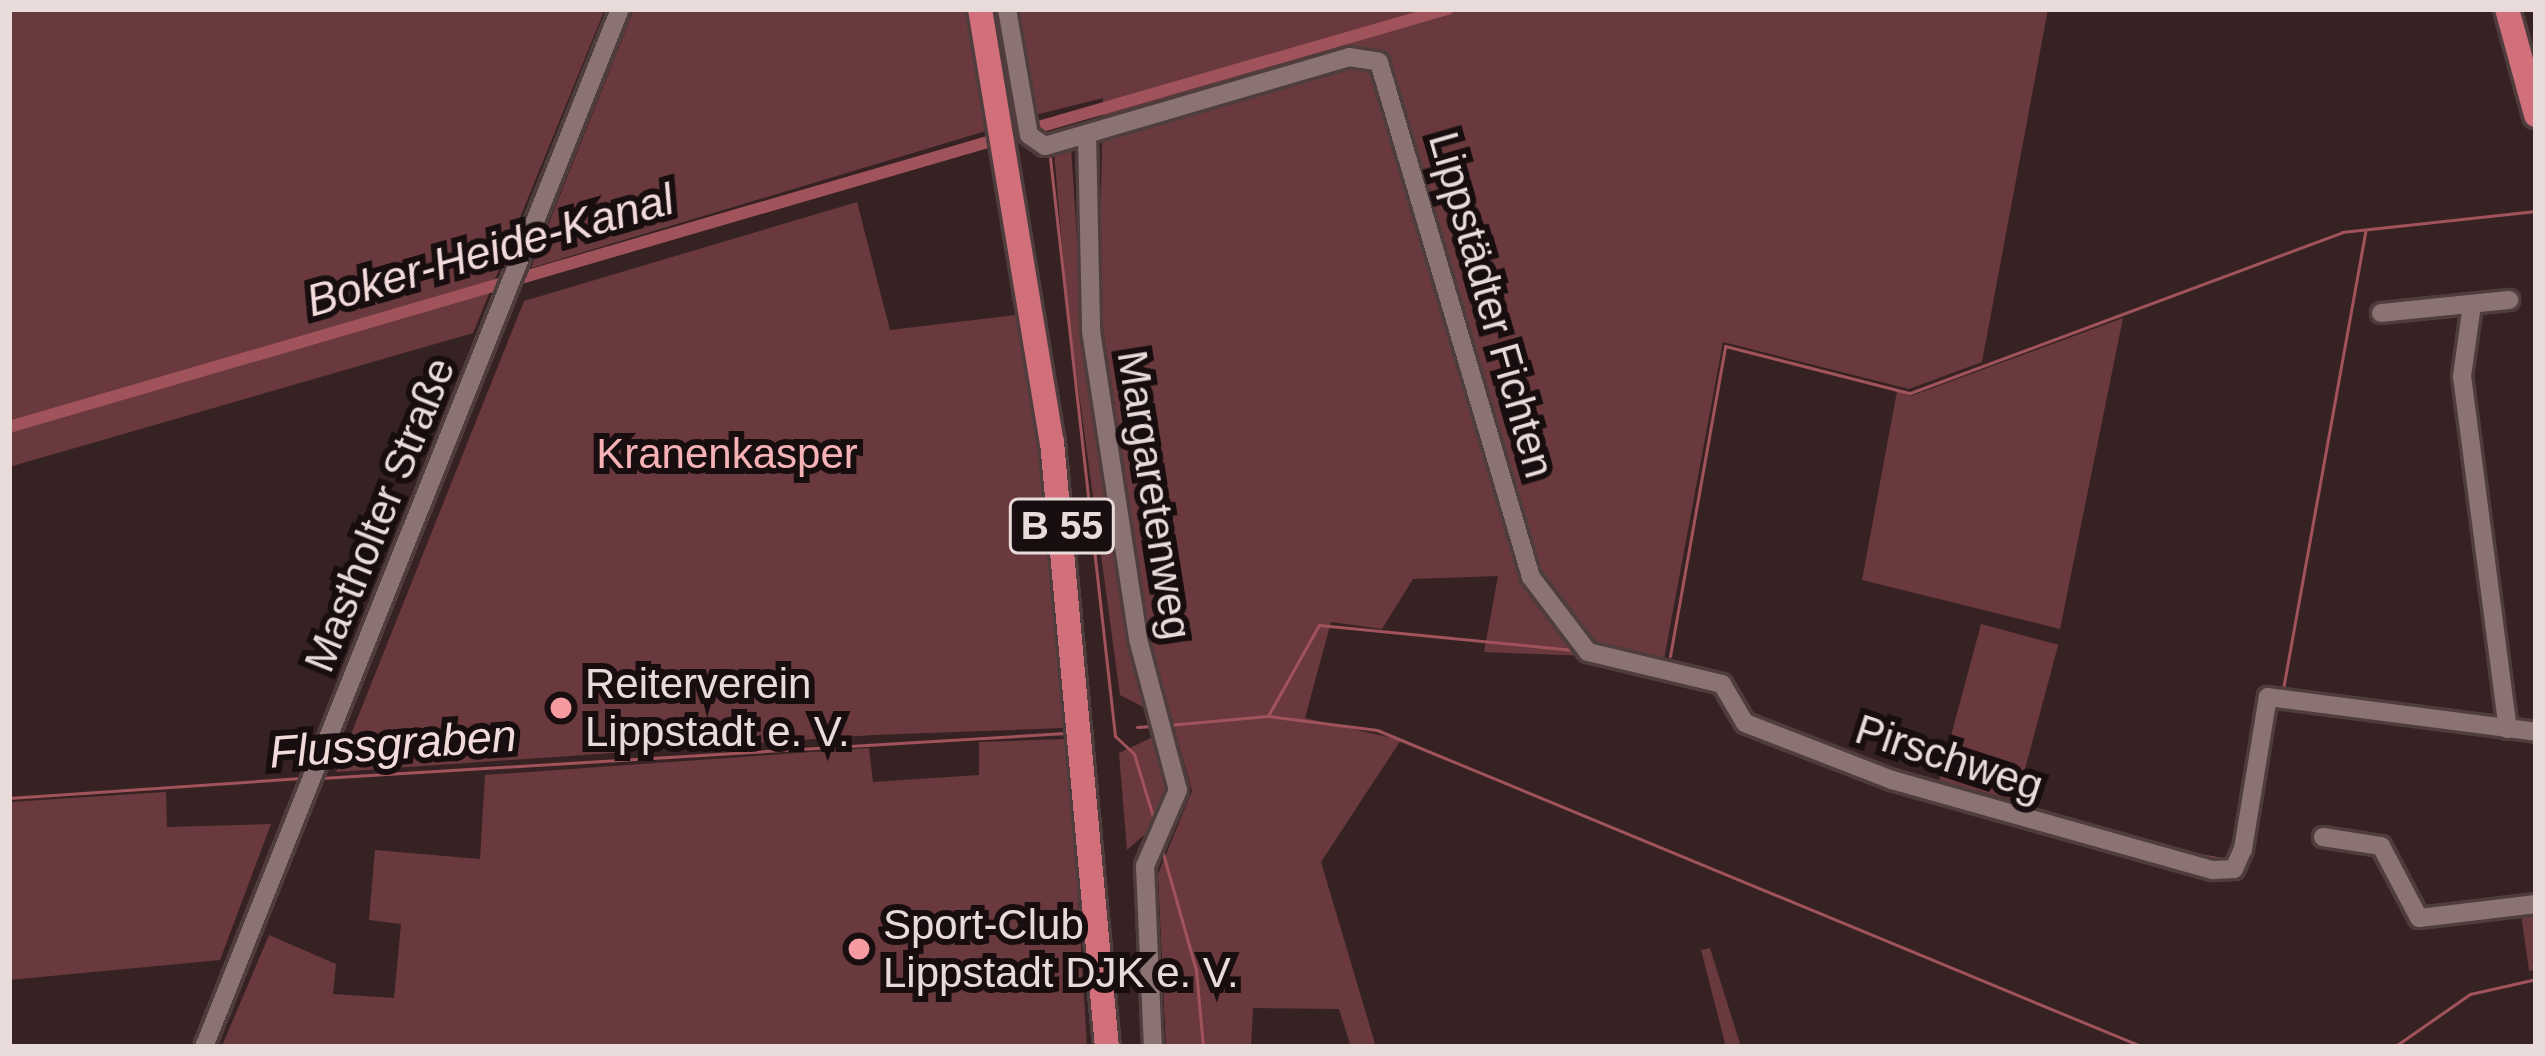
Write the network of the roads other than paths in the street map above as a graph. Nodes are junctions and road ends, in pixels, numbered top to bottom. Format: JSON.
{"nodes":[{"id":1,"x":620,"y":9,"type":"edge"},
{"id":2,"x":980,"y":9,"type":"edge"},
{"id":3,"x":993,"y":9,"type":"edge"},
{"id":4,"x":1007,"y":9,"type":"edge"},
{"id":5,"x":2506,"y":9,"type":"edge"},
{"id":6,"x":2536,"y":115,"type":"edge"},
{"id":7,"x":1087,"y":134,"type":"junction"},
{"id":8,"x":2509,"y":301,"type":"dead end"},
{"id":9,"x":2472,"y":305,"type":"junction"},
{"id":10,"x":2381,"y":313,"type":"dead end"},
{"id":11,"x":1532,"y":577,"type":"joint"},
{"id":12,"x":2508,"y":729,"type":"junction"},
{"id":13,"x":2536,"y":732,"type":"edge"},
{"id":14,"x":2323,"y":837,"type":"dead end"},
{"id":15,"x":2536,"y":904,"type":"edge"},
{"id":16,"x":204,"y":1047,"type":"edge"},
{"id":17,"x":1107,"y":1047,"type":"edge"},
{"id":18,"x":1120,"y":1047,"type":"edge"},
{"id":19,"x":1154,"y":1047,"type":"edge"}],
"edges":[{"from":1,"to":16,"type":"street","name":"Mastholter Straße"},
{"from":2,"to":17,"type":"main road","number":"B 55"},
{"from":3,"to":18,"type":"main road","number":"B 55"},
{"from":4,"to":7,"type":"street"},
{"from":5,"to":6,"type":"main road"},
{"from":7,"to":11,"type":"street","name":"Lippstädter Fichten"},
{"from":7,"to":19,"type":"street","name":"Margaretenweg"},
{"from":8,"to":9,"type":"street"},
{"from":9,"to":10,"type":"street"},
{"from":9,"to":12,"type":"street"},
{"from":11,"to":12,"type":"street","name":"Pirschweg"},
{"from":12,"to":13,"type":"street"},
{"from":14,"to":15,"type":"street"}]}
